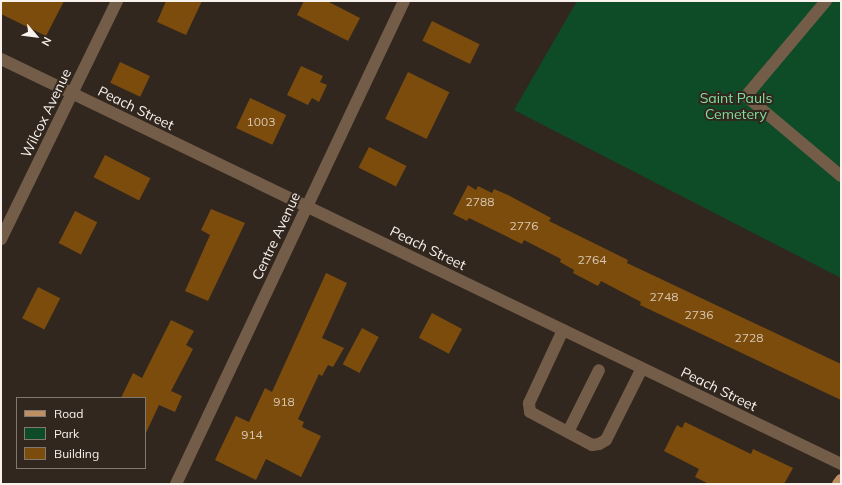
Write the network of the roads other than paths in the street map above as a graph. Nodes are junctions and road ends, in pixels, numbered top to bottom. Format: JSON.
{"nodes":[{"id":1,"x":117,"y":1,"type":"edge"},
{"id":2,"x":404,"y":1,"type":"edge"},
{"id":3,"x":826,"y":1,"type":"edge"},
{"id":4,"x":1,"y":60,"type":"edge"},
{"id":5,"x":72,"y":94,"type":"junction"},
{"id":6,"x":841,"y":176,"type":"edge"},
{"id":7,"x":307,"y":207,"type":"junction"},
{"id":8,"x":1,"y":239,"type":"edge"},
{"id":9,"x":563,"y":330,"type":"junction"},
{"id":10,"x":642,"y":368,"type":"junction"},
{"id":11,"x":599,"y":370,"type":"dead end"},
{"id":12,"x":568,"y":432,"type":"junction"},
{"id":13,"x":841,"y":464,"type":"edge"},
{"id":14,"x":841,"y":480,"type":"edge"},
{"id":15,"x":176,"y":484,"type":"edge"},
{"id":16,"x":838,"y":484,"type":"edge"}],
"edges":[{"from":1,"to":5,"type":"street","name":"Wilcox Avenue"},
{"from":2,"to":7,"type":"street","name":"Centre Avenue"},
{"from":3,"to":6,"type":"street"},
{"from":4,"to":5,"type":"street","name":"Peach Street"},
{"from":5,"to":7,"type":"street","name":"Peach Street"},
{"from":5,"to":8,"type":"street","name":"Wilcox Avenue"},
{"from":7,"to":9,"type":"street","name":"Peach Street"},
{"from":7,"to":15,"type":"street","name":"Centre Avenue"},
{"from":9,"to":10,"type":"street","name":"Peach Street"},
{"from":9,"to":12,"type":"street"},
{"from":10,"to":12,"type":"street"},
{"from":10,"to":13,"type":"street","name":"Peach Street"},
{"from":11,"to":12,"type":"street"},
{"from":14,"to":16,"type":"main road"}]}
